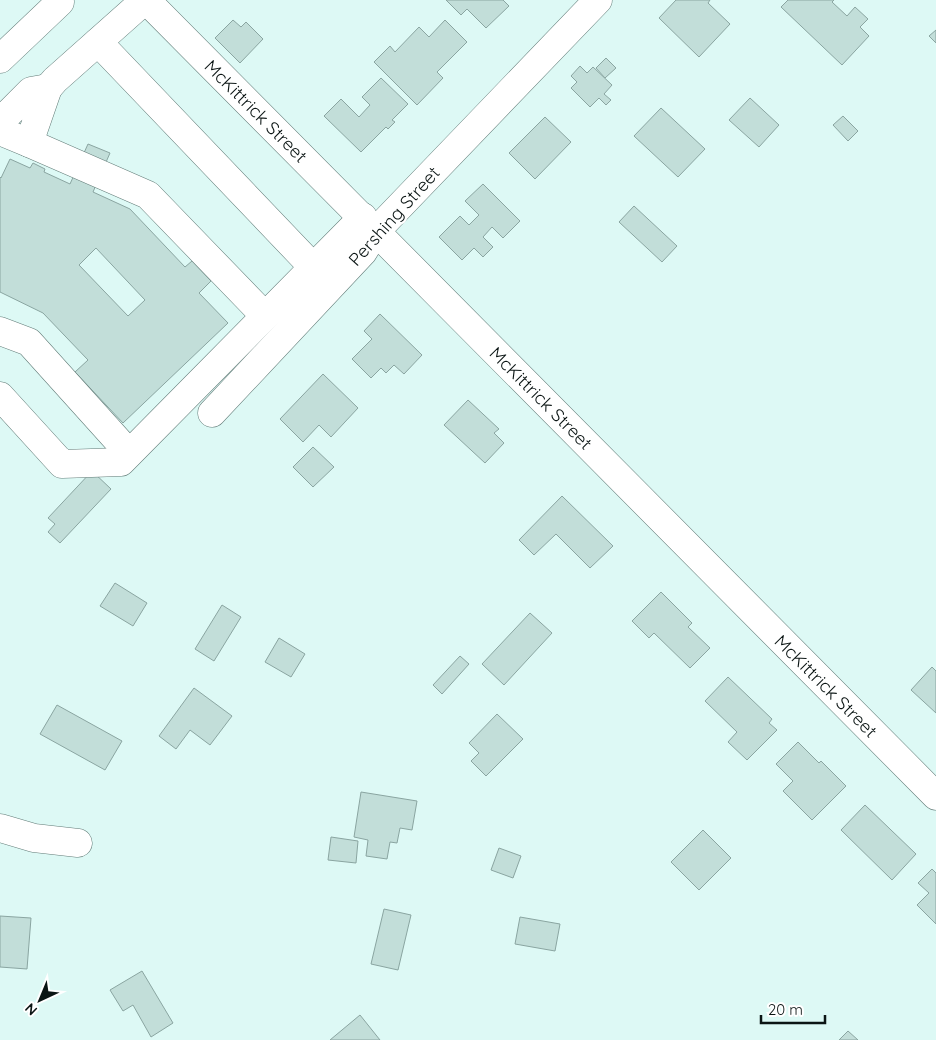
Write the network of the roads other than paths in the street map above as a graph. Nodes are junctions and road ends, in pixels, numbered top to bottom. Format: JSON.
{"nodes":[{"id":1,"x":58,"y":0,"type":"edge"},
{"id":2,"x":145,"y":0,"type":"edge"},
{"id":3,"x":598,"y":0,"type":"edge"},
{"id":4,"x":98,"y":42,"type":"junction"},
{"id":5,"x":0,"y":59,"type":"edge"},
{"id":6,"x":48,"y":88,"type":"junction"},
{"id":7,"x":0,"y":122,"type":"edge"},
{"id":8,"x":0,"y":131,"type":"edge"},
{"id":9,"x":30,"y":143,"type":"junction"},
{"id":10,"x":369,"y":224,"type":"junction"},
{"id":11,"x":313,"y":267,"type":"junction"},
{"id":12,"x":265,"y":316,"type":"junction"},
{"id":13,"x":0,"y":331,"type":"edge"},
{"id":14,"x":0,"y":396,"type":"edge"},
{"id":15,"x":212,"y":413,"type":"dead end"},
{"id":16,"x":129,"y":454,"type":"junction"},
{"id":17,"x":936,"y":796,"type":"edge"},
{"id":18,"x":0,"y":828,"type":"edge"},
{"id":19,"x":78,"y":843,"type":"dead end"}],
"edges":[{"from":1,"to":5,"type":"street"},
{"from":2,"to":4,"type":"street"},
{"from":2,"to":10,"type":"street","name":"McKittrick Street"},
{"from":3,"to":10,"type":"street","name":"Pershing Street"},
{"from":4,"to":6,"type":"street"},
{"from":4,"to":11,"type":"street"},
{"from":6,"to":7,"type":"street"},
{"from":6,"to":9,"type":"street"},
{"from":8,"to":9,"type":"street"},
{"from":9,"to":12,"type":"street"},
{"from":10,"to":11,"type":"street"},
{"from":10,"to":15,"type":"street","name":"Pershing Street"},
{"from":10,"to":17,"type":"street","name":"McKittrick Street"},
{"from":11,"to":12,"type":"street"},
{"from":12,"to":16,"type":"street"},
{"from":13,"to":16,"type":"street"},
{"from":14,"to":16,"type":"street"},
{"from":18,"to":19,"type":"street"}]}
